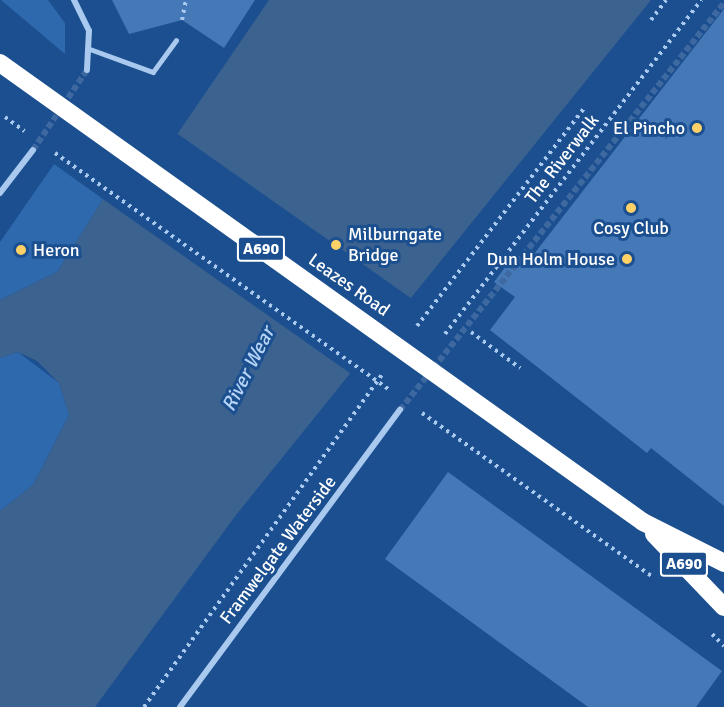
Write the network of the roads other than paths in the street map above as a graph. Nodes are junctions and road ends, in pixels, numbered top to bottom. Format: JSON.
{"nodes":[{"id":1,"x":74,"y":0,"type":"edge"},
{"id":2,"x":176,"y":40,"type":"dead end"},
{"id":3,"x":90,"y":49,"type":"junction"},
{"id":4,"x":0,"y":63,"type":"edge"},
{"id":5,"x":87,"y":70,"type":"tunnel mouth"},
{"id":6,"x":0,"y":75,"type":"edge"},
{"id":7,"x":26,"y":82,"type":"junction"},
{"id":8,"x":33,"y":150,"type":"tunnel mouth"},
{"id":9,"x":0,"y":194,"type":"edge"},
{"id":10,"x":400,"y":410,"type":"tunnel mouth"},
{"id":11,"x":643,"y":522,"type":"junction"},
{"id":12,"x":724,"y":563,"type":"edge"},
{"id":13,"x":724,"y":607,"type":"edge"},
{"id":14,"x":180,"y":707,"type":"edge"}],
"edges":[{"from":1,"to":3,"type":"street"},
{"from":2,"to":3,"type":"lane"},
{"from":3,"to":5,"type":"street"},
{"from":4,"to":7,"type":"highway","name":"Leazes Road","number":"A690"},
{"from":6,"to":7,"type":"street"},
{"from":7,"to":11,"type":"highway","name":"Leazes Road","number":"A690"},
{"from":8,"to":9,"type":"street"},
{"from":10,"to":14,"type":"street","name":"Framwelgate Waterside"},
{"from":11,"to":12,"type":"highway","name":"Leazes Road","number":"A690"},
{"from":11,"to":13,"type":"highway","name":"Leazes Road","number":"A690"}]}
